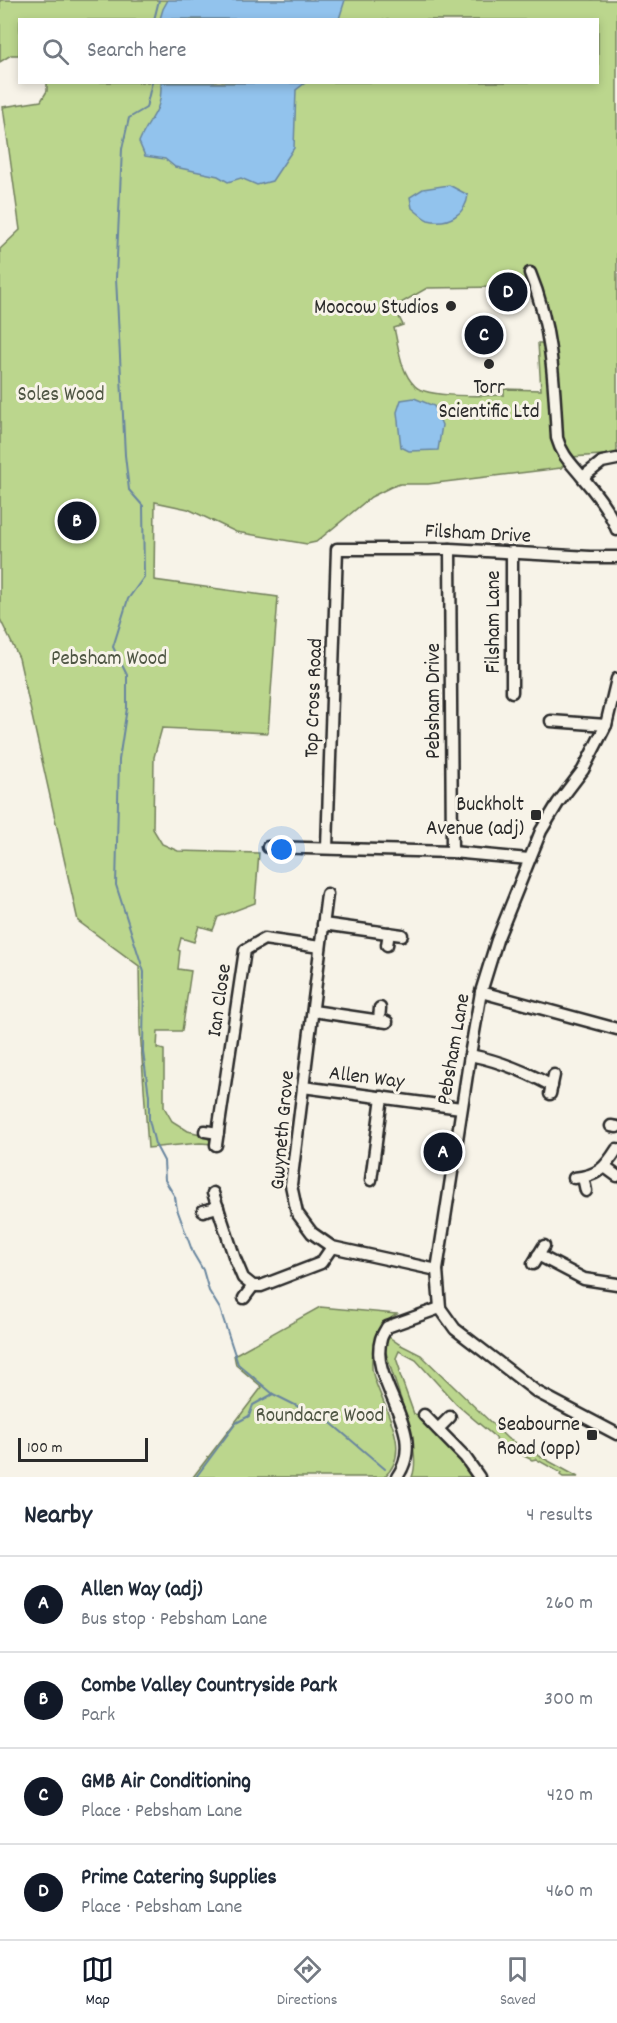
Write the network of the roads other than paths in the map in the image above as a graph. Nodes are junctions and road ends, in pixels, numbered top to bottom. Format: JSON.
{"nodes":[{"id":1,"x":530,"y":273,"type":"dead end"},
{"id":2,"x":617,"y":459,"type":"edge"},
{"id":3,"x":583,"y":477,"type":"junction"},
{"id":4,"x":617,"y":530,"type":"edge"},
{"id":5,"x":337,"y":549,"type":"joint"},
{"id":6,"x":450,"y":549,"type":"junction"},
{"id":7,"x":512,"y":552,"type":"junction"},
{"id":8,"x":617,"y":557,"type":"edge"},
{"id":9,"x":617,"y":679,"type":"edge"},
{"id":10,"x":512,"y":692,"type":"dead end"},
{"id":11,"x":551,"y":721,"type":"dead end"},
{"id":12,"x":606,"y":725,"type":"junction"},
{"id":13,"x":268,"y":847,"type":"dead end"},
{"id":14,"x":327,"y":848,"type":"junction"},
{"id":15,"x":452,"y":852,"type":"junction"},
{"id":16,"x":529,"y":859,"type":"junction"},
{"id":17,"x":327,"y":894,"type":"dead end"},
{"id":18,"x":323,"y":924,"type":"junction"},
{"id":19,"x":389,"y":933,"type":"junction"},
{"id":20,"x":402,"y":935,"type":"dead end"},
{"id":21,"x":387,"y":945,"type":"dead end"},
{"id":22,"x":320,"y":947,"type":"junction"},
{"id":23,"x":481,"y":992,"type":"junction"},
{"id":24,"x":380,"y":1008,"type":"dead end"},
{"id":25,"x":313,"y":1011,"type":"junction"},
{"id":26,"x":617,"y":1029,"type":"edge"},
{"id":27,"x":470,"y":1055,"type":"junction"},
{"id":28,"x":552,"y":1085,"type":"dead end"},
{"id":29,"x":303,"y":1087,"type":"junction"},
{"id":30,"x":382,"y":1097,"type":"junction"},
{"id":31,"x":461,"y":1108,"type":"junction"},
{"id":32,"x":205,"y":1131,"type":"dead end"},
{"id":33,"x":218,"y":1133,"type":"junction"},
{"id":34,"x":216,"y":1145,"type":"dead end"},
{"id":35,"x":617,"y":1149,"type":"edge"},
{"id":36,"x":606,"y":1168,"type":"junction"},
{"id":37,"x":369,"y":1173,"type":"dead end"},
{"id":38,"x":617,"y":1176,"type":"edge"},
{"id":39,"x":586,"y":1191,"type":"dead end"},
{"id":40,"x":213,"y":1193,"type":"dead end"},
{"id":41,"x":218,"y":1207,"type":"junction"},
{"id":42,"x":203,"y":1211,"type":"dead end"},
{"id":43,"x":332,"y":1247,"type":"junction"},
{"id":44,"x":538,"y":1255,"type":"dead end"},
{"id":45,"x":437,"y":1270,"type":"junction"},
{"id":46,"x":617,"y":1284,"type":"edge"},
{"id":47,"x":254,"y":1286,"type":"junction"},
{"id":48,"x":244,"y":1298,"type":"dead end"},
{"id":49,"x":440,"y":1308,"type":"junction"},
{"id":50,"x":424,"y":1415,"type":"dead end"},
{"id":51,"x":450,"y":1417,"type":"dead end"},
{"id":52,"x":438,"y":1429,"type":"junction"},
{"id":53,"x":617,"y":1434,"type":"edge"},
{"id":54,"x":397,"y":1477,"type":"edge"},
{"id":55,"x":479,"y":1477,"type":"edge"}],
"edges":[{"from":1,"to":3,"type":"street"},
{"from":2,"to":3,"type":"street"},
{"from":3,"to":4,"type":"street"},
{"from":5,"to":6,"type":"street","name":"Filsham Drive"},
{"from":5,"to":14,"type":"street","name":"Top Cross Road"},
{"from":6,"to":7,"type":"street","name":"Filsham Drive"},
{"from":6,"to":15,"type":"street","name":"Pebsham Drive"},
{"from":7,"to":8,"type":"street","name":"Filsham Drive"},
{"from":7,"to":10,"type":"street","name":"Filsham Lane"},
{"from":9,"to":12,"type":"street","name":"Pebsham Lane"},
{"from":11,"to":12,"type":"street"},
{"from":12,"to":16,"type":"street","name":"Pebsham Lane"},
{"from":13,"to":14,"type":"street"},
{"from":14,"to":15,"type":"street"},
{"from":15,"to":16,"type":"street"},
{"from":16,"to":23,"type":"street","name":"Pebsham Lane"},
{"from":17,"to":18,"type":"street","name":"Gwyneth Grove"},
{"from":18,"to":19,"type":"street"},
{"from":18,"to":22,"type":"street","name":"Gwyneth Grove"},
{"from":19,"to":20,"type":"street"},
{"from":19,"to":21,"type":"street"},
{"from":22,"to":25,"type":"street","name":"Gwyneth Grove"},
{"from":22,"to":33,"type":"street","name":"Ian Close"},
{"from":23,"to":26,"type":"street"},
{"from":23,"to":27,"type":"street","name":"Pebsham Lane"},
{"from":24,"to":25,"type":"street"},
{"from":25,"to":29,"type":"street","name":"Gwyneth Grove"},
{"from":27,"to":28,"type":"street"},
{"from":27,"to":31,"type":"street","name":"Pebsham Lane"},
{"from":29,"to":30,"type":"street","name":"Allen Way"},
{"from":29,"to":43,"type":"street","name":"Gwyneth Grove"},
{"from":30,"to":31,"type":"street","name":"Allen Way"},
{"from":30,"to":37,"type":"street"},
{"from":31,"to":45,"type":"street","name":"Pebsham Lane"},
{"from":32,"to":33,"type":"street"},
{"from":33,"to":34,"type":"street","name":"Ian Close"},
{"from":35,"to":36,"type":"street"},
{"from":36,"to":38,"type":"street"},
{"from":36,"to":39,"type":"street"},
{"from":40,"to":41,"type":"street"},
{"from":41,"to":42,"type":"street"},
{"from":41,"to":47,"type":"street"},
{"from":43,"to":45,"type":"street","name":"Gwyneth Grove"},
{"from":43,"to":47,"type":"street"},
{"from":44,"to":46,"type":"street"},
{"from":45,"to":49,"type":"street","name":"Pebsham Lane"},
{"from":47,"to":48,"type":"street"},
{"from":49,"to":53,"type":"street"},
{"from":49,"to":54,"type":"street"},
{"from":50,"to":52,"type":"street"},
{"from":51,"to":52,"type":"street"},
{"from":52,"to":55,"type":"street"}]}
